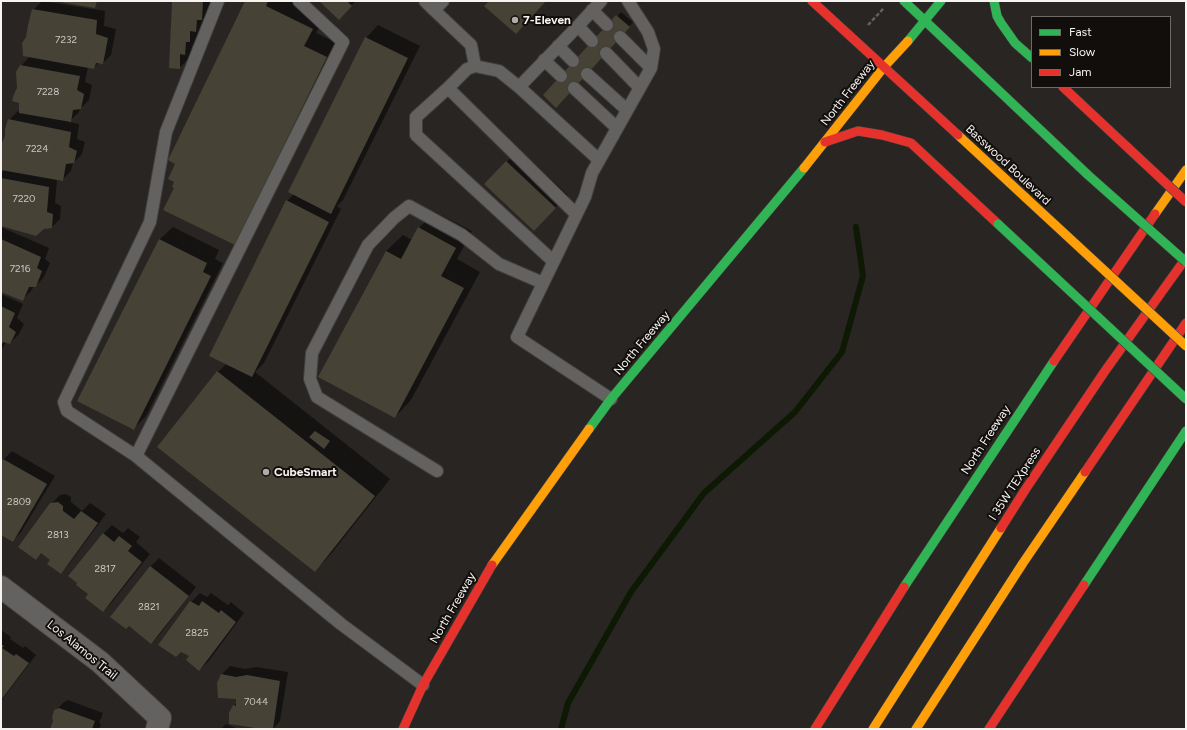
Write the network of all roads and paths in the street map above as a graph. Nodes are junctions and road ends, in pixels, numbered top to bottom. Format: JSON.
{"nodes":[{"id":1,"x":218,"y":1,"type":"edge"},
{"id":2,"x":299,"y":1,"type":"edge"},
{"id":3,"x":424,"y":1,"type":"edge"},
{"id":4,"x":443,"y":1,"type":"edge"},
{"id":5,"x":601,"y":1,"type":"edge"},
{"id":6,"x":628,"y":1,"type":"edge"},
{"id":7,"x":812,"y":1,"type":"edge"},
{"id":8,"x":904,"y":1,"type":"edge"},
{"id":9,"x":941,"y":1,"type":"edge"},
{"id":10,"x":994,"y":1,"type":"edge"},
{"id":11,"x":885,"y":6,"type":"dead end"},
{"id":12,"x":434,"y":10,"type":"junction"},
{"id":13,"x":592,"y":10,"type":"junction"},
{"id":14,"x":925,"y":21,"type":"junction"},
{"id":15,"x":607,"y":25,"type":"dead end"},
{"id":16,"x":578,"y":26,"type":"junction"},
{"id":17,"x":868,"y":26,"type":"dead end"},
{"id":18,"x":620,"y":38,"type":"dead end"},
{"id":19,"x":592,"y":41,"type":"dead end"},
{"id":20,"x":558,"y":46,"type":"junction"},
{"id":21,"x":606,"y":53,"type":"dead end"},
{"id":22,"x":1031,"y":57,"type":"edge"},
{"id":23,"x":544,"y":60,"type":"junction"},
{"id":24,"x":574,"y":61,"type":"dead end"},
{"id":25,"x":475,"y":66,"type":"junction"},
{"id":26,"x":884,"y":66,"type":"junction"},
{"id":27,"x":651,"y":68,"type":"junction"},
{"id":28,"x":587,"y":74,"type":"dead end"},
{"id":29,"x":561,"y":76,"type":"dead end"},
{"id":30,"x":519,"y":87,"type":"junction"},
{"id":31,"x":448,"y":88,"type":"junction"},
{"id":32,"x":574,"y":88,"type":"dead end"},
{"id":33,"x":640,"y":88,"type":"junction"},
{"id":34,"x":1064,"y":88,"type":"edge"},
{"id":35,"x":627,"y":110,"type":"junction"},
{"id":36,"x":617,"y":128,"type":"junction"},
{"id":37,"x":825,"y":142,"type":"junction"},
{"id":38,"x":599,"y":160,"type":"junction"},
{"id":39,"x":1186,"y":170,"type":"edge"},
{"id":40,"x":1186,"y":202,"type":"edge"},
{"id":41,"x":576,"y":214,"type":"junction"},
{"id":42,"x":1186,"y":258,"type":"edge"},
{"id":43,"x":553,"y":261,"type":"junction"},
{"id":44,"x":1186,"y":262,"type":"edge"},
{"id":45,"x":543,"y":283,"type":"junction"},
{"id":46,"x":1186,"y":324,"type":"edge"},
{"id":47,"x":1186,"y":346,"type":"edge"},
{"id":48,"x":610,"y":399,"type":"junction"},
{"id":49,"x":1186,"y":399,"type":"edge"},
{"id":50,"x":1186,"y":431,"type":"edge"},
{"id":51,"x":136,"y":456,"type":"junction"},
{"id":52,"x":437,"y":472,"type":"dead end"},
{"id":53,"x":1,"y":587,"type":"edge"},
{"id":54,"x":423,"y":685,"type":"junction"},
{"id":55,"x":158,"y":723,"type":"edge"},
{"id":56,"x":403,"y":729,"type":"edge"},
{"id":57,"x":815,"y":729,"type":"edge"},
{"id":58,"x":873,"y":729,"type":"edge"},
{"id":59,"x":916,"y":729,"type":"edge"},
{"id":60,"x":989,"y":729,"type":"edge"}],
"edges":[{"from":1,"to":51,"type":"lane"},
{"from":2,"to":51,"type":"lane"},
{"from":3,"to":12,"type":"lane"},
{"from":4,"to":12,"type":"lane"},
{"from":5,"to":13,"type":"lane"},
{"from":6,"to":27,"type":"lane"},
{"from":7,"to":26,"type":"main road","name":"Basswood Boulevard"},
{"from":8,"to":14,"type":"main road"},
{"from":9,"to":14,"type":"main road","name":"North Freeway"},
{"from":10,"to":22,"type":"main road"},
{"from":11,"to":17,"type":"path"},
{"from":12,"to":25,"type":"lane"},
{"from":13,"to":15,"type":"lane"},
{"from":13,"to":16,"type":"lane"},
{"from":14,"to":26,"type":"main road","name":"North Freeway"},
{"from":14,"to":44,"type":"main road","bridge":true},
{"from":16,"to":19,"type":"lane"},
{"from":16,"to":20,"type":"lane"},
{"from":18,"to":27,"type":"lane"},
{"from":20,"to":23,"type":"lane"},
{"from":20,"to":24,"type":"lane"},
{"from":21,"to":33,"type":"lane"},
{"from":23,"to":29,"type":"lane"},
{"from":23,"to":30,"type":"lane"},
{"from":25,"to":30,"type":"lane"},
{"from":25,"to":31,"type":"lane"},
{"from":26,"to":37,"type":"main road","name":"North Freeway"},
{"from":26,"to":47,"type":"main road","name":"Basswood Boulevard","bridge":true},
{"from":27,"to":33,"type":"lane"},
{"from":28,"to":35,"type":"lane"},
{"from":30,"to":38,"type":"lane"},
{"from":31,"to":41,"type":"lane"},
{"from":31,"to":43,"type":"lane"},
{"from":32,"to":36,"type":"lane"},
{"from":33,"to":35,"type":"lane"},
{"from":34,"to":40,"type":"main road","bridge":true},
{"from":35,"to":36,"type":"lane"},
{"from":36,"to":38,"type":"lane"},
{"from":37,"to":48,"type":"main road","name":"North Freeway"},
{"from":37,"to":49,"type":"main road","bridge":true},
{"from":38,"to":41,"type":"lane"},
{"from":39,"to":57,"type":"main road","name":"North Freeway"},
{"from":41,"to":43,"type":"lane"},
{"from":42,"to":58,"type":"main road","name":"I 35W TEXpress"},
{"from":43,"to":45,"type":"lane"},
{"from":45,"to":48,"type":"lane"},
{"from":45,"to":52,"type":"lane"},
{"from":46,"to":59,"type":"main road"},
{"from":48,"to":54,"type":"main road","name":"North Freeway"},
{"from":50,"to":60,"type":"main road"},
{"from":51,"to":54,"type":"lane"},
{"from":53,"to":55,"type":"street","name":"Los Alamos Trail"},
{"from":54,"to":56,"type":"main road","name":"North Freeway"}]}
